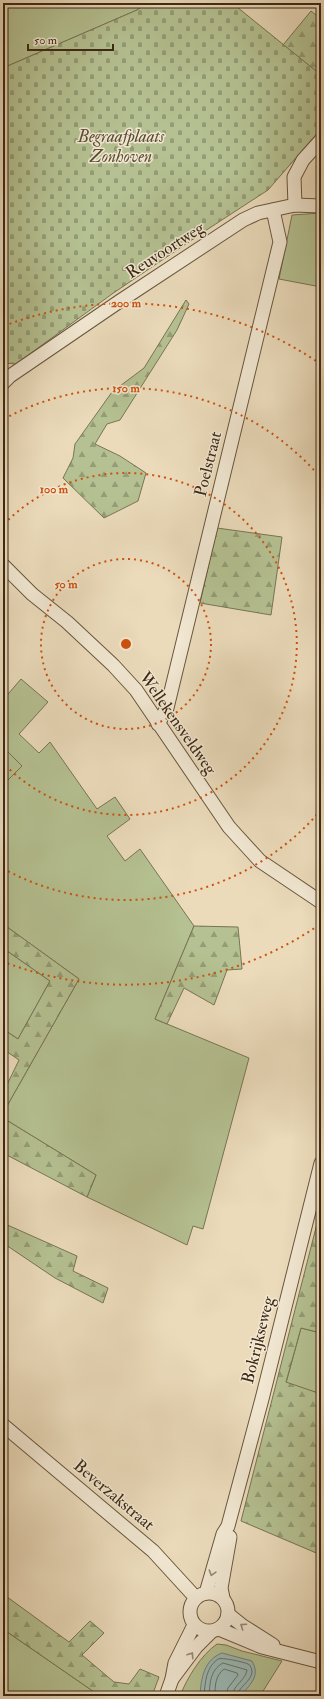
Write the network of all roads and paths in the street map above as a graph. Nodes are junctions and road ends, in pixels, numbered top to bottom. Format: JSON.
{"nodes":[{"id":1,"x":321,"y":140,"type":"edge"},
{"id":2,"x":295,"y":205,"type":"junction"},
{"id":3,"x":321,"y":206,"type":"edge"},
{"id":4,"x":273,"y":210,"type":"junction"},
{"id":5,"x":5,"y":377,"type":"edge"},
{"id":6,"x":3,"y":565,"type":"edge"},
{"id":7,"x":158,"y":724,"type":"junction"},
{"id":8,"x":321,"y":902,"type":"edge"},
{"id":9,"x":321,"y":1163,"type":"edge"},
{"id":10,"x":3,"y":1425,"type":"edge"},
{"id":11,"x":228,"y":1526,"type":"junction"},
{"id":12,"x":201,"y":1596,"type":"junction"},
{"id":13,"x":223,"y":1598,"type":"junction"},
{"id":14,"x":228,"y":1614,"type":"junction"},
{"id":15,"x":194,"y":1625,"type":"junction"},
{"id":16,"x":215,"y":1630,"type":"junction"},
{"id":17,"x":283,"y":1651,"type":"junction"},
{"id":18,"x":321,"y":1662,"type":"edge"},
{"id":19,"x":172,"y":1679,"type":"junction"},
{"id":20,"x":166,"y":1696,"type":"edge"}],
"edges":[{"from":1,"to":2,"type":"street"},
{"from":2,"to":3,"type":"street","name":"Reuvoortweg"},
{"from":2,"to":4,"type":"street","name":"Reuvoortweg"},
{"from":4,"to":5,"type":"street","name":"Reuvoortweg"},
{"from":4,"to":7,"type":"street","name":"Poelstraat"},
{"from":6,"to":7,"type":"street","name":"Wellekensveldweg"},
{"from":7,"to":8,"type":"street","name":"Wellekensveldweg"},
{"from":9,"to":11,"type":"street","name":"Bokrijkseweg"},
{"from":10,"to":12,"type":"street","name":"Beverzakstraat"},
{"from":11,"to":12,"type":"street","name":"Bokrijkseweg","one_way":true},
{"from":11,"to":13,"type":"street","name":"Bokrijkseweg"},
{"from":12,"to":13,"type":"street"},
{"from":12,"to":15,"type":"street","name":"Bokrijkseweg"},
{"from":13,"to":14,"type":"street","name":"Bokrijkseweg"},
{"from":14,"to":16,"type":"street"},
{"from":17,"to":14,"type":"street","one_way":true},
{"from":15,"to":16,"type":"street"},
{"from":15,"to":19,"type":"street"},
{"from":16,"to":17,"type":"street"},
{"from":19,"to":16,"type":"street","one_way":true},
{"from":17,"to":18,"type":"street"},
{"from":19,"to":20,"type":"street"}]}
